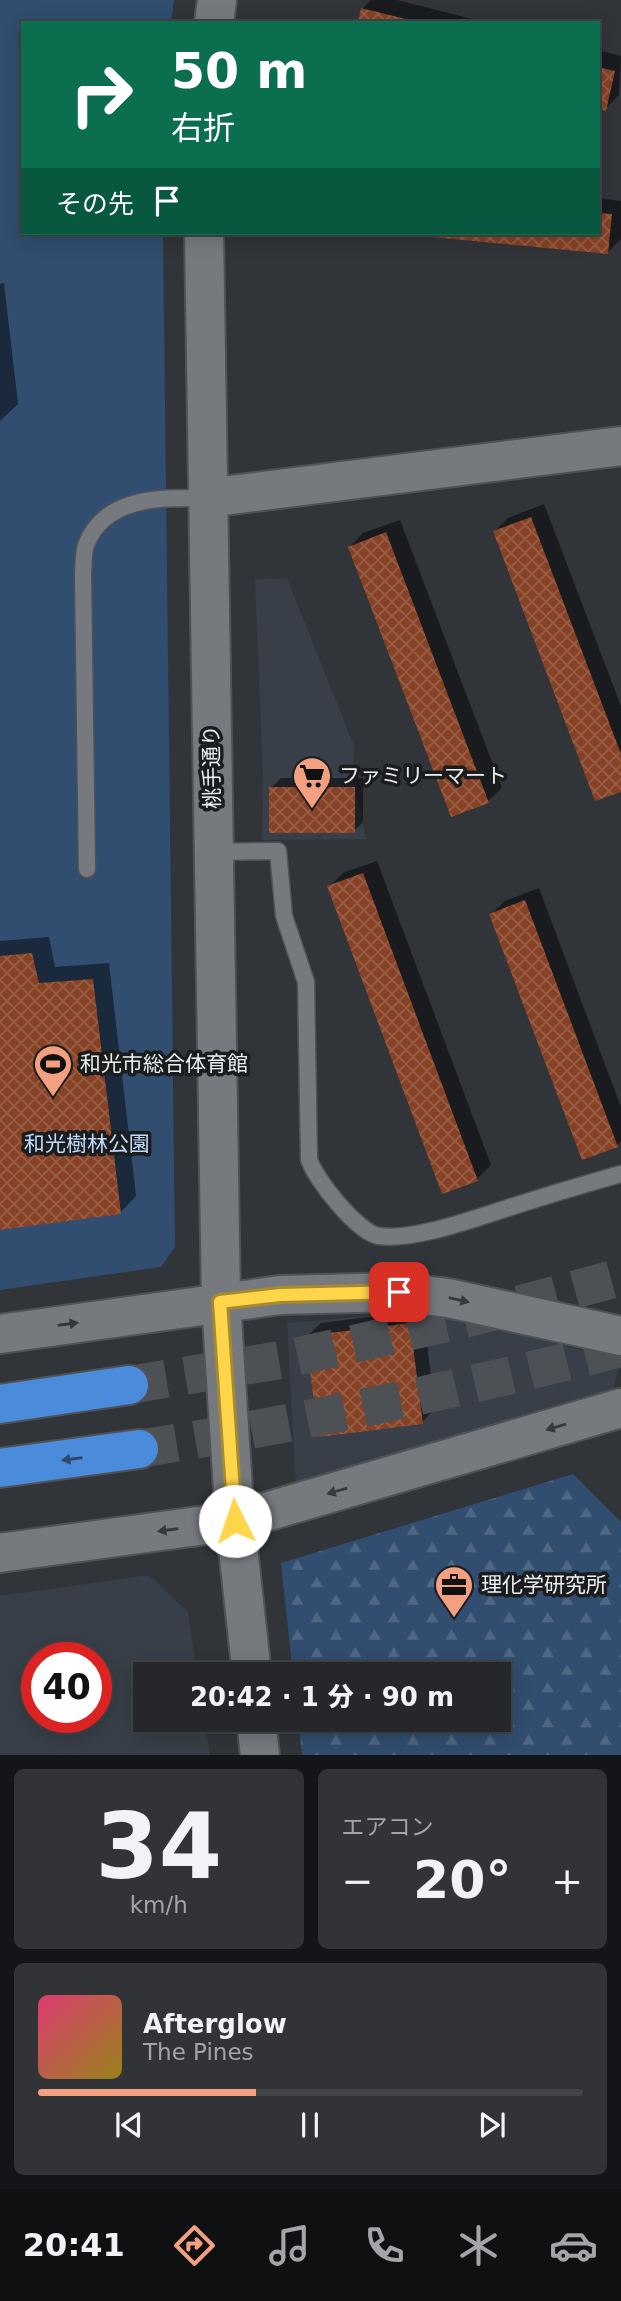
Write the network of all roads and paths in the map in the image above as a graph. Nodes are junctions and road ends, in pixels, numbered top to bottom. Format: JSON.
{"nodes":[{"id":1,"x":217,"y":0,"type":"edge"},
{"id":2,"x":214,"y":21,"type":"edge"},
{"id":3,"x":204,"y":235,"type":"edge"},
{"id":4,"x":621,"y":446,"type":"edge"},
{"id":5,"x":207,"y":498,"type":"junction"},
{"id":6,"x":214,"y":852,"type":"junction"},
{"id":7,"x":87,"y":869,"type":"dead end"},
{"id":8,"x":621,"y":1174,"type":"edge"},
{"id":9,"x":220,"y":1302,"type":"junction"},
{"id":10,"x":0,"y":1334,"type":"edge"},
{"id":11,"x":621,"y":1336,"type":"edge"},
{"id":12,"x":129,"y":1385,"type":"tunnel mouth"},
{"id":13,"x":0,"y":1404,"type":"edge"},
{"id":14,"x":621,"y":1408,"type":"edge"},
{"id":15,"x":139,"y":1449,"type":"tunnel mouth"},
{"id":16,"x":0,"y":1468,"type":"edge"},
{"id":17,"x":235,"y":1521,"type":"junction"},
{"id":18,"x":0,"y":1553,"type":"edge"},
{"id":19,"x":251,"y":1662,"type":"edge"},
{"id":20,"x":257,"y":1732,"type":"edge"},
{"id":21,"x":260,"y":1755,"type":"edge"}],
"edges":[{"from":1,"to":2,"type":"street"},
{"from":3,"to":5,"type":"street","name":"桃手通り"},
{"from":4,"to":5,"type":"street"},
{"from":5,"to":6,"type":"street","name":"桃手通り"},
{"from":5,"to":7,"type":"lane"},
{"from":6,"to":8,"type":"lane"},
{"from":6,"to":9,"type":"street","name":"桃手通り"},
{"from":10,"to":9,"type":"street","one_way":true},
{"from":9,"to":11,"type":"street","one_way":true},
{"from":9,"to":17,"type":"street","name":"桃手通り"},
{"from":12,"to":13,"type":"highway"},
{"from":14,"to":17,"type":"street","one_way":true},
{"from":15,"to":16,"type":"highway","one_way":true},
{"from":17,"to":18,"type":"street","one_way":true},
{"from":17,"to":19,"type":"street","name":"桃手通り"},
{"from":20,"to":21,"type":"street"}]}
